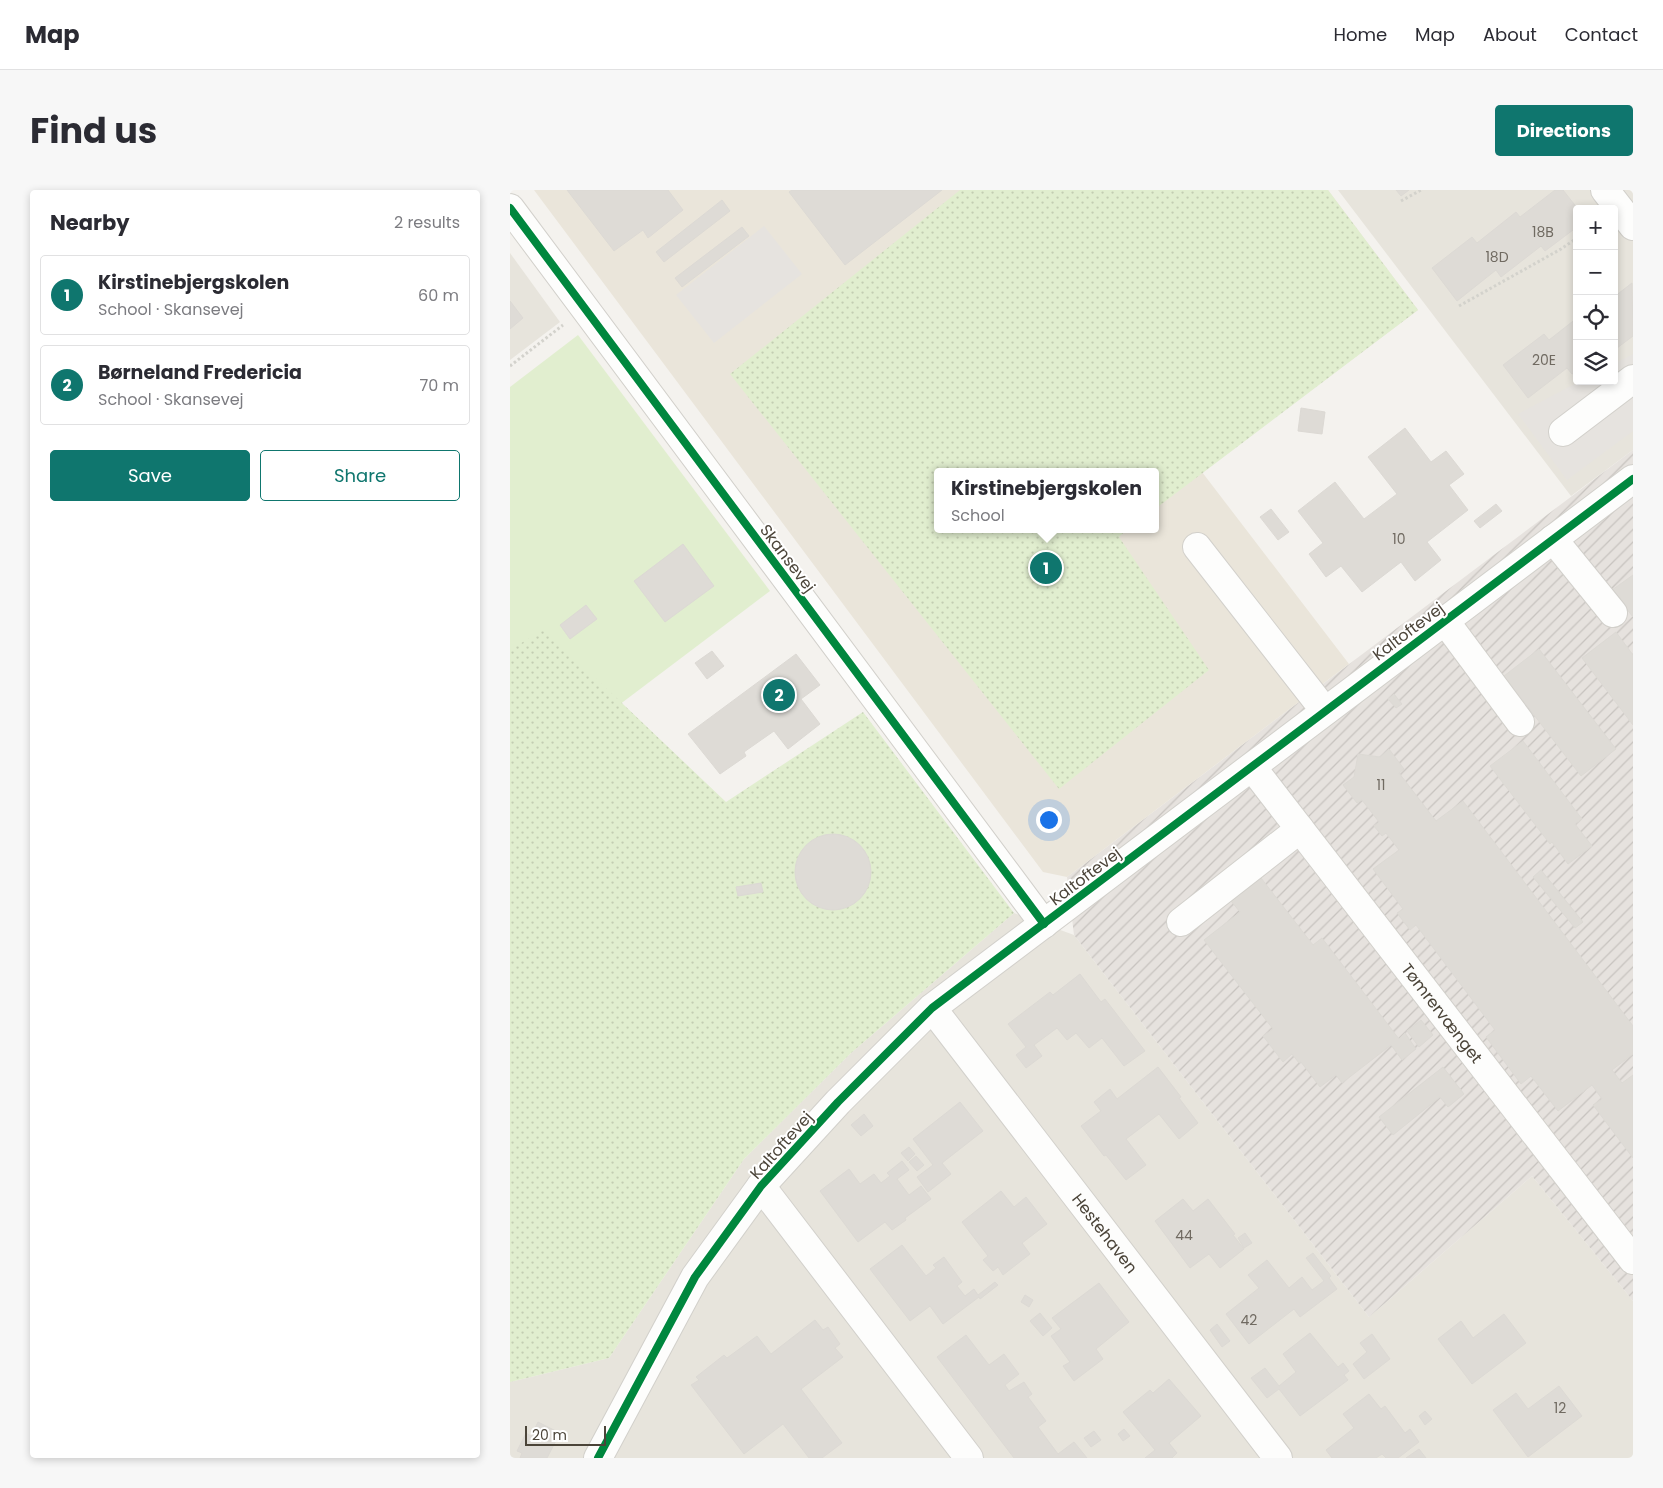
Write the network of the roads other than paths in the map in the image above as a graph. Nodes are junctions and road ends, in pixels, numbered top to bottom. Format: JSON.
{"nodes":[{"id":1,"x":1605,"y":190,"type":"edge"},
{"id":2,"x":510,"y":208,"type":"edge"},
{"id":3,"x":1633,"y":226,"type":"edge"},
{"id":4,"x":1633,"y":379,"type":"edge"},
{"id":5,"x":1563,"y":432,"type":"dead end"},
{"id":6,"x":1633,"y":479,"type":"edge"},
{"id":7,"x":1553,"y":539,"type":"junction"},
{"id":8,"x":1198,"y":547,"type":"dead end"},
{"id":9,"x":1613,"y":613,"type":"dead end"},
{"id":10,"x":1445,"y":621,"type":"junction"},
{"id":11,"x":1325,"y":711,"type":"junction"},
{"id":12,"x":1520,"y":722,"type":"dead end"},
{"id":13,"x":1252,"y":767,"type":"junction"},
{"id":14,"x":1300,"y":829,"type":"junction"},
{"id":15,"x":1181,"y":922,"type":"dead end"},
{"id":16,"x":1044,"y":924,"type":"junction"},
{"id":17,"x":932,"y":1008,"type":"junction"},
{"id":18,"x":762,"y":1186,"type":"junction"},
{"id":19,"x":1633,"y":1260,"type":"edge"},
{"id":20,"x":598,"y":1458,"type":"edge"},
{"id":21,"x":969,"y":1458,"type":"edge"},
{"id":22,"x":1278,"y":1458,"type":"edge"}],
"edges":[{"from":1,"to":3,"type":"street"},
{"from":2,"to":16,"type":"street","name":"Skansevej"},
{"from":4,"to":5,"type":"street"},
{"from":6,"to":7,"type":"street","name":"Kaltoftevej"},
{"from":7,"to":9,"type":"street"},
{"from":7,"to":10,"type":"street","name":"Kaltoftevej"},
{"from":8,"to":11,"type":"street"},
{"from":10,"to":11,"type":"street","name":"Kaltoftevej"},
{"from":10,"to":12,"type":"street"},
{"from":11,"to":13,"type":"street","name":"Kaltoftevej"},
{"from":13,"to":14,"type":"street","name":"Tømrervænget"},
{"from":13,"to":16,"type":"street","name":"Kaltoftevej"},
{"from":14,"to":15,"type":"street"},
{"from":14,"to":19,"type":"street","name":"Tømrervænget"},
{"from":16,"to":17,"type":"street","name":"Kaltoftevej"},
{"from":17,"to":18,"type":"street","name":"Kaltoftevej"},
{"from":17,"to":22,"type":"street","name":"Hestehaven"},
{"from":18,"to":20,"type":"street","name":"Kaltoftevej"},
{"from":18,"to":21,"type":"street","name":"Kaltoftevej"}]}
